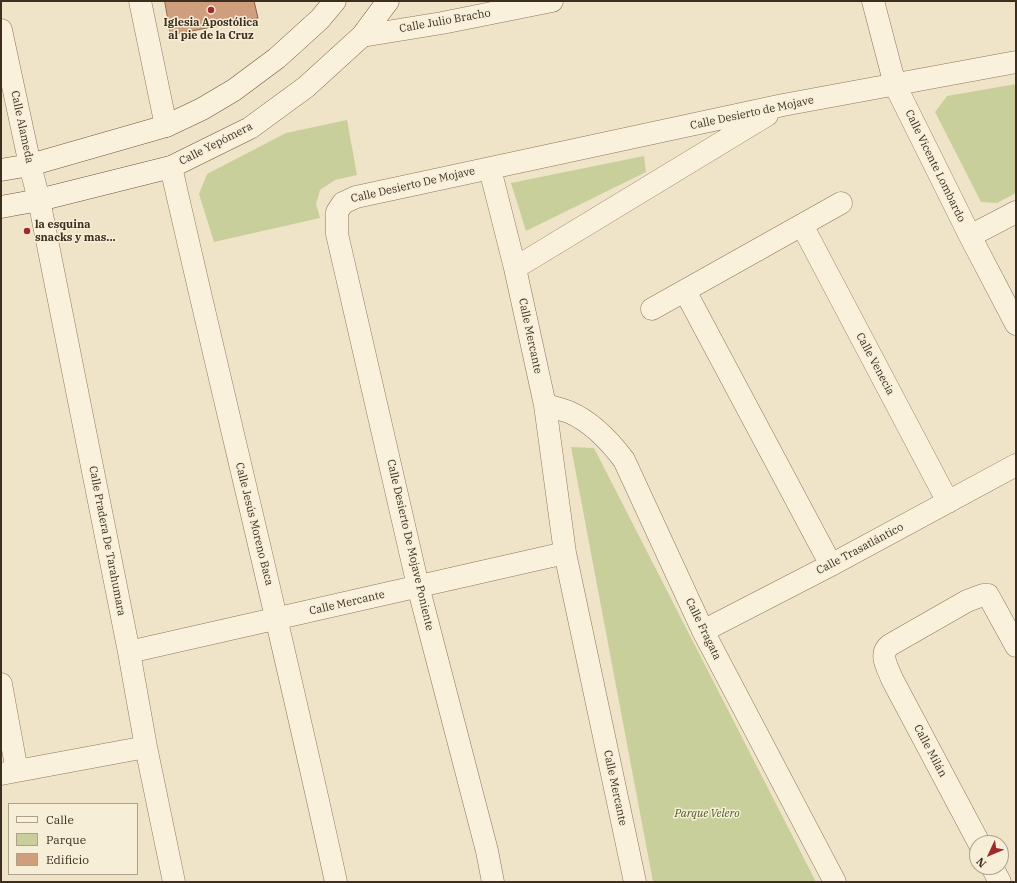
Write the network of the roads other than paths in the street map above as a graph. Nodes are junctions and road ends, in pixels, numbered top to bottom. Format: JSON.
{"nodes":[{"id":1,"x":140,"y":1,"type":"edge"},
{"id":2,"x":335,"y":1,"type":"edge"},
{"id":3,"x":388,"y":1,"type":"edge"},
{"id":4,"x":552,"y":1,"type":"edge"},
{"id":5,"x":873,"y":1,"type":"edge"},
{"id":6,"x":1,"y":30,"type":"edge"},
{"id":7,"x":362,"y":36,"type":"junction"},
{"id":8,"x":1016,"y":62,"type":"edge"},
{"id":9,"x":895,"y":85,"type":"junction"},
{"id":10,"x":783,"y":105,"type":"junction"},
{"id":11,"x":166,"y":126,"type":"junction"},
{"id":12,"x":30,"y":164,"type":"junction"},
{"id":13,"x":171,"y":167,"type":"junction"},
{"id":14,"x":490,"y":169,"type":"junction"},
{"id":15,"x":1,"y":170,"type":"edge"},
{"id":16,"x":40,"y":200,"type":"junction"},
{"id":17,"x":841,"y":204,"type":"dead end"},
{"id":18,"x":1,"y":207,"type":"edge"},
{"id":19,"x":339,"y":207,"type":"joint"},
{"id":20,"x":1016,"y":212,"type":"edge"},
{"id":21,"x":802,"y":225,"type":"junction"},
{"id":22,"x":970,"y":236,"type":"junction"},
{"id":23,"x":515,"y":268,"type":"junction"},
{"id":24,"x":686,"y":291,"type":"junction"},
{"id":25,"x":652,"y":309,"type":"dead end"},
{"id":26,"x":1016,"y":324,"type":"edge"},
{"id":27,"x":545,"y":405,"type":"junction"},
{"id":28,"x":1016,"y":465,"type":"edge"},
{"id":29,"x":948,"y":502,"type":"junction"},
{"id":30,"x":565,"y":553,"type":"junction"},
{"id":31,"x":831,"y":565,"type":"junction"},
{"id":32,"x":418,"y":586,"type":"junction"},
{"id":33,"x":277,"y":620,"type":"junction"},
{"id":34,"x":703,"y":631,"type":"junction"},
{"id":35,"x":1016,"y":646,"type":"edge"},
{"id":36,"x":129,"y":652,"type":"junction"},
{"id":37,"x":1,"y":684,"type":"edge"},
{"id":38,"x":146,"y":747,"type":"junction"},
{"id":39,"x":9,"y":772,"type":"edge"},
{"id":40,"x":975,"y":835,"type":"edge"},
{"id":41,"x":174,"y":882,"type":"edge"},
{"id":42,"x":336,"y":882,"type":"edge"},
{"id":43,"x":493,"y":882,"type":"edge"},
{"id":44,"x":635,"y":882,"type":"edge"},
{"id":45,"x":834,"y":882,"type":"edge"}],
"edges":[{"from":1,"to":11,"type":"street"},
{"from":2,"to":11,"type":"street"},
{"from":3,"to":7,"type":"street","name":"Calle Yepómera"},
{"from":4,"to":7,"type":"street","name":"Calle Julio Bracho"},
{"from":5,"to":9,"type":"street","name":"Calle Vicente Lombardo"},
{"from":6,"to":12,"type":"street","name":"Calle Alameda"},
{"from":7,"to":13,"type":"street","name":"Calle Yepómera"},
{"from":8,"to":9,"type":"street","name":"Calle Desierto de Mojave"},
{"from":9,"to":10,"type":"street","name":"Calle Desierto de Mojave"},
{"from":9,"to":22,"type":"street","name":"Calle Vicente Lombardo"},
{"from":10,"to":14,"type":"street","name":"Calle Desierto de Mojave"},
{"from":10,"to":23,"type":"street"},
{"from":11,"to":12,"type":"street"},
{"from":12,"to":15,"type":"street"},
{"from":12,"to":16,"type":"street","name":"Calle Alameda"},
{"from":13,"to":16,"type":"street","name":"Calle Yepómera"},
{"from":13,"to":33,"type":"street","name":"Calle Jesús Moreno Baca"},
{"from":14,"to":19,"type":"street","name":"Calle Desierto De Mojave"},
{"from":14,"to":23,"type":"street","name":"Calle Mercante"},
{"from":16,"to":18,"type":"street","name":"Calle Yepómera"},
{"from":16,"to":36,"type":"street","name":"Calle Pradera De Tarahumara"},
{"from":17,"to":21,"type":"street"},
{"from":19,"to":32,"type":"street","name":"Calle Desierto De Mojave Poniente"},
{"from":20,"to":22,"type":"street"},
{"from":21,"to":24,"type":"street"},
{"from":21,"to":29,"type":"street","name":"Calle Venecia"},
{"from":22,"to":26,"type":"street","name":"Calle Vicente Lombardo"},
{"from":23,"to":27,"type":"street","name":"Calle Mercante"},
{"from":24,"to":25,"type":"street"},
{"from":24,"to":31,"type":"street"},
{"from":27,"to":30,"type":"street","name":"Calle Mercante"},
{"from":27,"to":34,"type":"street","name":"Calle Fragata"},
{"from":28,"to":29,"type":"street","name":"Calle Trasatlántico"},
{"from":29,"to":31,"type":"street","name":"Calle Trasatlántico"},
{"from":30,"to":32,"type":"street","name":"Calle Mercante"},
{"from":30,"to":44,"type":"street","name":"Calle Mercante"},
{"from":31,"to":34,"type":"street","name":"Calle Trasatlántico"},
{"from":32,"to":33,"type":"street","name":"Calle Mercante"},
{"from":32,"to":43,"type":"street","name":"Calle Desierto De Mojave Poniente"},
{"from":33,"to":36,"type":"street","name":"Calle Mercante"},
{"from":33,"to":42,"type":"street","name":"Calle Jesús Moreno Baca"},
{"from":34,"to":45,"type":"street","name":"Calle Fragata"},
{"from":35,"to":40,"type":"street","name":"Calle Milán"},
{"from":36,"to":38,"type":"street","name":"Calle Pradera De Tarahumara"},
{"from":37,"to":39,"type":"street"},
{"from":38,"to":39,"type":"street"},
{"from":38,"to":41,"type":"street","name":"Calle Pradera De Tarahumara"}]}
